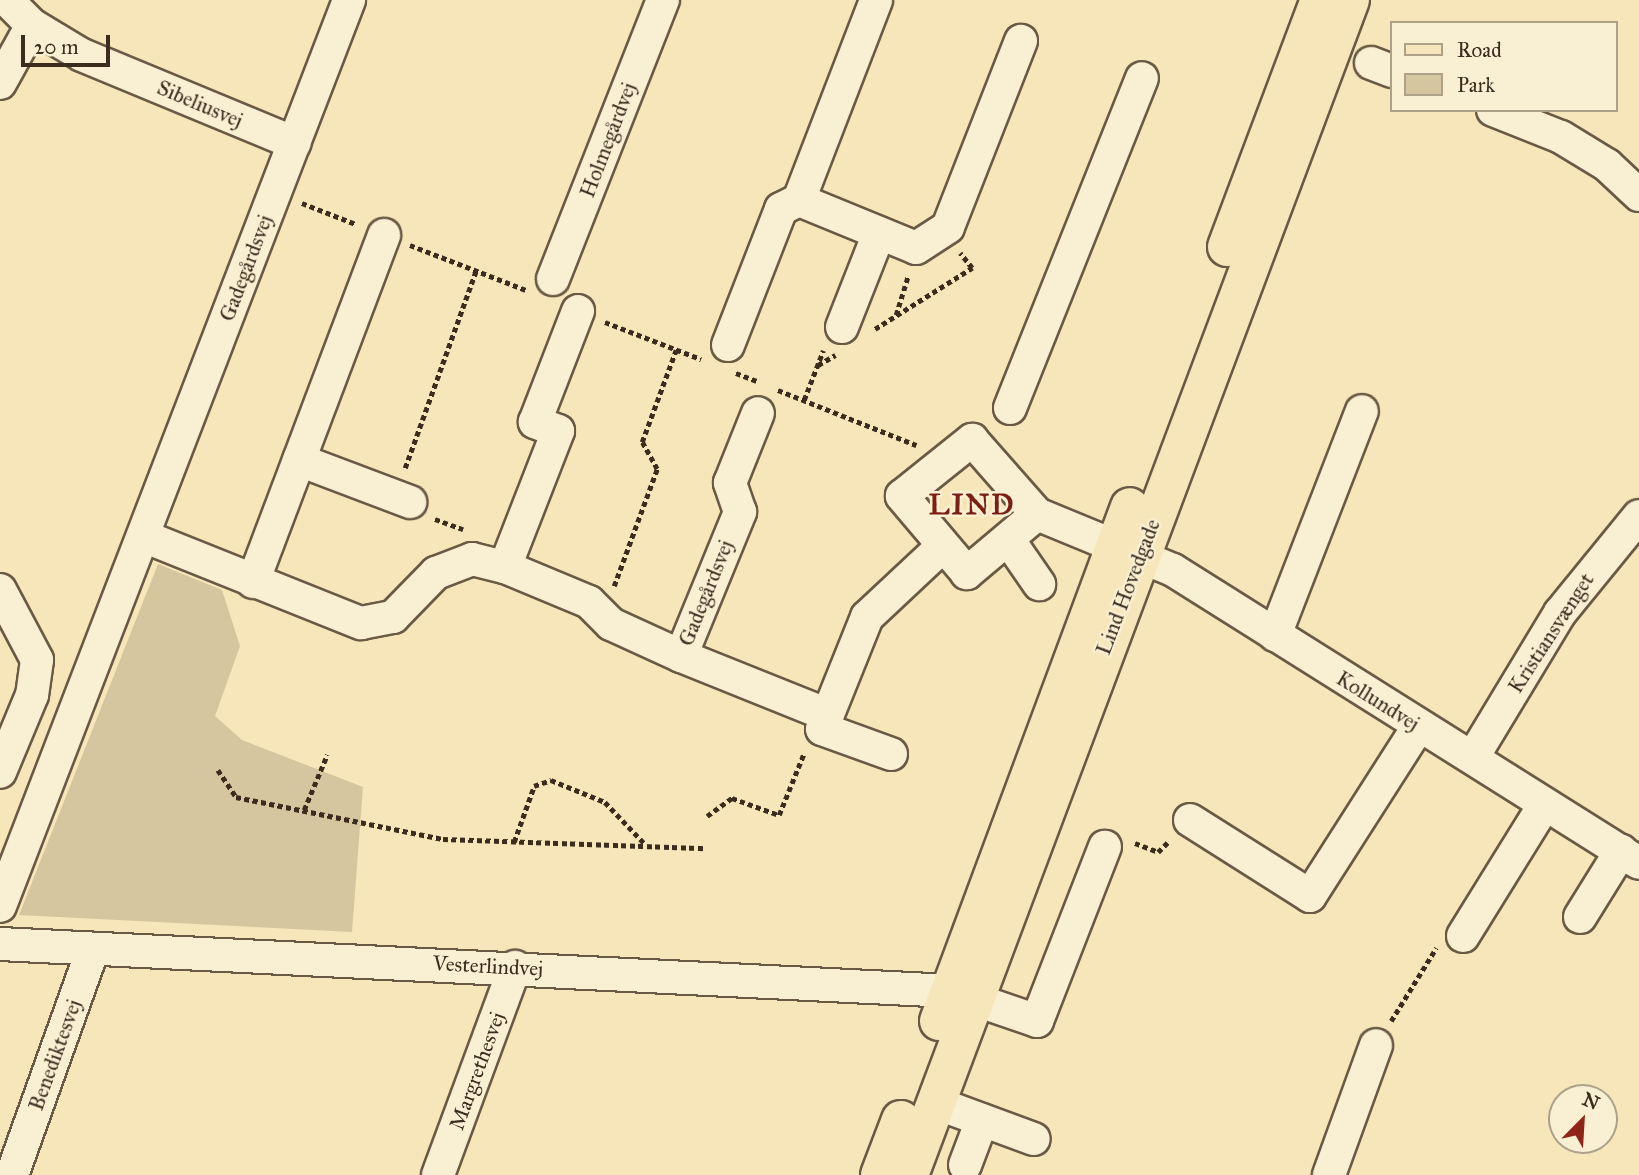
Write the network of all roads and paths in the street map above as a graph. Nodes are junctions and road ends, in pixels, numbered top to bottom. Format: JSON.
{"nodes":[{"id":1,"x":7,"y":0,"type":"edge"},
{"id":2,"x":349,"y":0,"type":"edge"},
{"id":3,"x":663,"y":0,"type":"edge"},
{"id":4,"x":876,"y":0,"type":"edge"},
{"id":5,"x":1320,"y":0,"type":"edge"},
{"id":6,"x":1350,"y":0,"type":"edge"},
{"id":7,"x":32,"y":25,"type":"junction"},
{"id":8,"x":1021,"y":41,"type":"dead end"},
{"id":9,"x":1142,"y":78,"type":"dead end"},
{"id":10,"x":0,"y":83,"type":"edge"},
{"id":11,"x":1498,"y":112,"type":"edge"},
{"id":12,"x":294,"y":143,"type":"junction"},
{"id":13,"x":276,"y":192,"type":"junction"},
{"id":14,"x":1639,"y":195,"type":"edge"},
{"id":15,"x":799,"y":200,"type":"junction"},
{"id":16,"x":942,"y":231,"type":"junction"},
{"id":17,"x":879,"y":233,"type":"junction"},
{"id":18,"x":384,"y":235,"type":"junction"},
{"id":19,"x":916,"y":248,"type":"junction"},
{"id":20,"x":476,"y":271,"type":"junction"},
{"id":21,"x":553,"y":279,"type":"dead end"},
{"id":22,"x":578,"y":311,"type":"junction"},
{"id":23,"x":896,"y":316,"type":"junction"},
{"id":24,"x":848,"y":338,"type":"junction"},
{"id":25,"x":676,"y":350,"type":"junction"},
{"id":26,"x":724,"y":360,"type":"junction"},
{"id":27,"x":818,"y":365,"type":"junction"},
{"id":28,"x":804,"y":400,"type":"junction"},
{"id":29,"x":1010,"y":408,"type":"dead end"},
{"id":30,"x":1362,"y":411,"type":"dead end"},
{"id":31,"x":758,"y":413,"type":"dead end"},
{"id":32,"x":949,"y":458,"type":"junction"},
{"id":33,"x":299,"y":460,"type":"junction"},
{"id":34,"x":403,"y":499,"type":"junction"},
{"id":35,"x":1037,"y":514,"type":"junction"},
{"id":36,"x":1639,"y":516,"type":"edge"},
{"id":37,"x":144,"y":536,"type":"junction"},
{"id":38,"x":1008,"y":539,"type":"junction"},
{"id":39,"x":943,"y":546,"type":"junction"},
{"id":40,"x":1128,"y":549,"type":"junction"},
{"id":41,"x":509,"y":558,"type":"junction"},
{"id":42,"x":253,"y":582,"type":"junction"},
{"id":43,"x":1039,"y":584,"type":"dead end"},
{"id":44,"x":0,"y":590,"type":"edge"},
{"id":45,"x":603,"y":616,"type":"junction"},
{"id":46,"x":1275,"y":635,"type":"junction"},
{"id":47,"x":681,"y":656,"type":"junction"},
{"id":48,"x":32,"y":695,"type":"junction"},
{"id":49,"x":75,"y":713,"type":"junction"},
{"id":50,"x":825,"y":722,"type":"junction"},
{"id":51,"x":1418,"y":727,"type":"junction"},
{"id":52,"x":891,"y":754,"type":"dead end"},
{"id":53,"x":327,"y":755,"type":"dead end"},
{"id":54,"x":1474,"y":757,"type":"junction"},
{"id":55,"x":218,"y":770,"type":"dead end"},
{"id":56,"x":0,"y":772,"type":"edge"},
{"id":57,"x":1545,"y":804,"type":"junction"},
{"id":58,"x":304,"y":810,"type":"junction"},
{"id":59,"x":706,"y":816,"type":"dead end"},
{"id":60,"x":1190,"y":820,"type":"dead end"},
{"id":61,"x":514,"y":842,"type":"junction"},
{"id":62,"x":647,"y":846,"type":"junction"},
{"id":63,"x":706,"y":848,"type":"dead end"},
{"id":64,"x":1105,"y":848,"type":"dead end"},
{"id":65,"x":1630,"y":857,"type":"edge"},
{"id":66,"x":0,"y":905,"type":"edge"},
{"id":67,"x":1580,"y":918,"type":"dead end"},
{"id":68,"x":1463,"y":936,"type":"dead end"},
{"id":69,"x":0,"y":944,"type":"edge"},
{"id":70,"x":93,"y":949,"type":"junction"},
{"id":71,"x":515,"y":967,"type":"junction"},
{"id":72,"x":963,"y":995,"type":"junction"},
{"id":73,"x":1376,"y":1045,"type":"dead end"},
{"id":74,"x":936,"y":1103,"type":"junction"},
{"id":75,"x":982,"y":1120,"type":"junction"},
{"id":76,"x":1034,"y":1139,"type":"dead end"},
{"id":77,"x":9,"y":1164,"type":"edge"},
{"id":78,"x":965,"y":1166,"type":"dead end"},
{"id":79,"x":438,"y":1175,"type":"edge"},
{"id":80,"x":880,"y":1175,"type":"edge"},
{"id":81,"x":909,"y":1175,"type":"edge"},
{"id":82,"x":1329,"y":1175,"type":"edge"}],
"edges":[{"from":1,"to":7,"type":"street","name":"Sibeliusvej"},
{"from":2,"to":12,"type":"street","name":"Gadegårdsvej"},
{"from":3,"to":21,"type":"street","name":"Holmegårdvej"},
{"from":4,"to":15,"type":"street"},
{"from":5,"to":40,"type":"main road","name":"Lind Hovedgade"},
{"from":6,"to":40,"type":"main road","name":"Lind Hovedgade"},
{"from":7,"to":10,"type":"street"},
{"from":7,"to":12,"type":"street","name":"Sibeliusvej"},
{"from":8,"to":16,"type":"street"},
{"from":9,"to":29,"type":"street"},
{"from":11,"to":14,"type":"street"},
{"from":12,"to":13,"type":"street","name":"Gadegårdsvej"},
{"from":13,"to":18,"type":"path"},
{"from":13,"to":37,"type":"street","name":"Gadegårdsvej"},
{"from":15,"to":17,"type":"street"},
{"from":15,"to":26,"type":"street"},
{"from":16,"to":19,"type":"street"},
{"from":16,"to":23,"type":"path"},
{"from":17,"to":19,"type":"street"},
{"from":17,"to":24,"type":"street"},
{"from":18,"to":20,"type":"path"},
{"from":18,"to":33,"type":"street"},
{"from":19,"to":23,"type":"path"},
{"from":20,"to":22,"type":"path"},
{"from":20,"to":34,"type":"path"},
{"from":22,"to":25,"type":"path"},
{"from":22,"to":41,"type":"street"},
{"from":23,"to":24,"type":"path"},
{"from":24,"to":27,"type":"path"},
{"from":24,"to":27,"type":"path"},
{"from":25,"to":26,"type":"path"},
{"from":25,"to":45,"type":"path"},
{"from":26,"to":28,"type":"path"},
{"from":27,"to":28,"type":"path"},
{"from":28,"to":32,"type":"path"},
{"from":30,"to":46,"type":"street"},
{"from":31,"to":47,"type":"street","name":"Gadegårdsvej"},
{"from":32,"to":35,"type":"street"},
{"from":32,"to":39,"type":"street"},
{"from":33,"to":34,"type":"street"},
{"from":33,"to":42,"type":"street"},
{"from":34,"to":41,"type":"path"},
{"from":35,"to":38,"type":"street"},
{"from":35,"to":40,"type":"street","name":"Kollundvej"},
{"from":36,"to":54,"type":"street","name":"Kristiansvænget"},
{"from":37,"to":42,"type":"street","name":"Gadegårdsvej"},
{"from":37,"to":49,"type":"street","name":"Gadegårdsvej"},
{"from":38,"to":39,"type":"street"},
{"from":38,"to":43,"type":"street"},
{"from":39,"to":50,"type":"street"},
{"from":40,"to":46,"type":"street","name":"Kollundvej"},
{"from":40,"to":72,"type":"main road","name":"Lind Hovedgade"},
{"from":41,"to":42,"type":"street","name":"Gadegårdsvej"},
{"from":41,"to":45,"type":"street","name":"Gadegårdsvej"},
{"from":44,"to":48,"type":"street"},
{"from":45,"to":47,"type":"street","name":"Gadegårdsvej"},
{"from":46,"to":51,"type":"street","name":"Kollundvej"},
{"from":47,"to":50,"type":"street","name":"Gadegårdsvej"},
{"from":48,"to":49,"type":"street"},
{"from":48,"to":56,"type":"street"},
{"from":49,"to":66,"type":"street","name":"Gadegårdsvej"},
{"from":50,"to":52,"type":"street","name":"Gadegårdsvej"},
{"from":50,"to":59,"type":"path"},
{"from":51,"to":54,"type":"street","name":"Kollundvej"},
{"from":51,"to":60,"type":"street"},
{"from":53,"to":58,"type":"path"},
{"from":54,"to":57,"type":"street","name":"Kollundvej"},
{"from":55,"to":58,"type":"path"},
{"from":57,"to":65,"type":"street","name":"Kollundvej"},
{"from":57,"to":68,"type":"street"},
{"from":58,"to":61,"type":"path"},
{"from":61,"to":62,"type":"path"},
{"from":61,"to":62,"type":"path"},
{"from":62,"to":63,"type":"path"},
{"from":64,"to":72,"type":"street","name":"Vesterlindvej"},
{"from":65,"to":67,"type":"street"},
{"from":69,"to":70,"type":"street","name":"Vesterlindvej"},
{"from":70,"to":71,"type":"street","name":"Vesterlindvej"},
{"from":70,"to":77,"type":"street","name":"Benediktesvej"},
{"from":71,"to":72,"type":"street","name":"Vesterlindvej"},
{"from":71,"to":79,"type":"street","name":"Margrethesvej"},
{"from":72,"to":74,"type":"main road","name":"Lind Hovedgade"},
{"from":72,"to":80,"type":"main road","name":"Lind Hovedgade"},
{"from":73,"to":82,"type":"street"},
{"from":74,"to":75,"type":"street"},
{"from":74,"to":81,"type":"main road","name":"Lind Hovedgade"},
{"from":75,"to":76,"type":"street"},
{"from":75,"to":78,"type":"street"}]}
